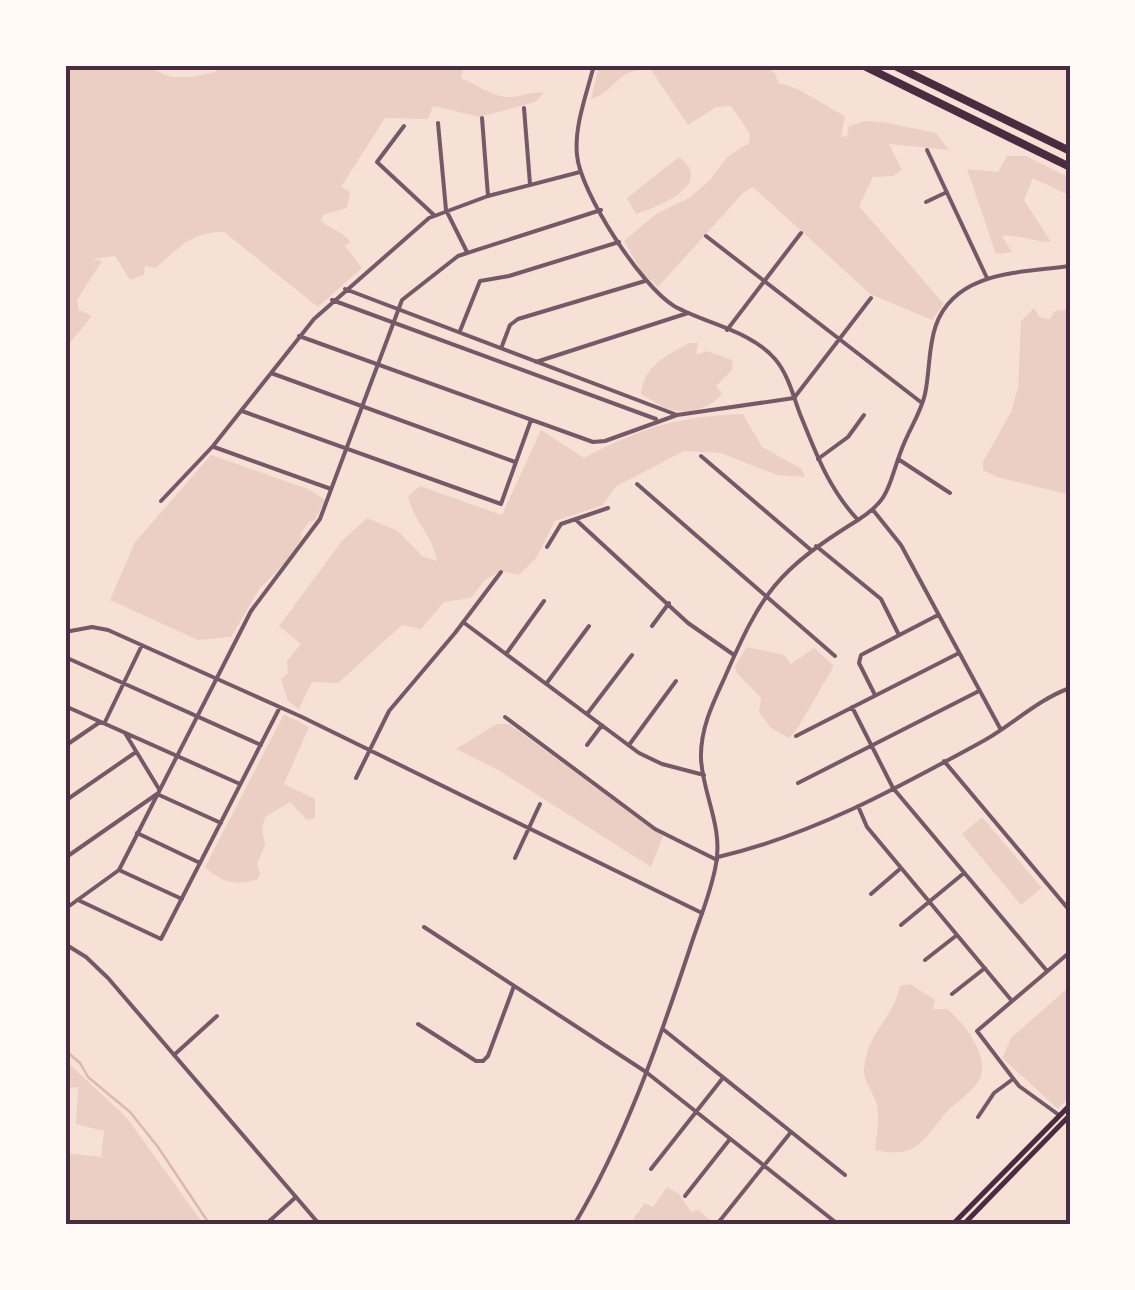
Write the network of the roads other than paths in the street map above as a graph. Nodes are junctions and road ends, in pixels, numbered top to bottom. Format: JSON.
{"nodes":[{"id":1,"x":594,"y":65,"type":"edge"},
{"id":2,"x":862,"y":65,"type":"edge"},
{"id":3,"x":893,"y":65,"type":"edge"},
{"id":4,"x":524,"y":108,"type":"dead end"},
{"id":5,"x":482,"y":118,"type":"dead end"},
{"id":6,"x":438,"y":123,"type":"dead end"},
{"id":7,"x":404,"y":126,"type":"dead end"},
{"id":8,"x":927,"y":150,"type":"dead end"},
{"id":9,"x":1070,"y":152,"type":"edge"},
{"id":10,"x":1070,"y":167,"type":"edge"},
{"id":11,"x":580,"y":172,"type":"junction"},
{"id":12,"x":530,"y":184,"type":"junction"},
{"id":13,"x":947,"y":192,"type":"junction"},
{"id":14,"x":488,"y":196,"type":"junction"},
{"id":15,"x":926,"y":202,"type":"dead end"},
{"id":16,"x":446,"y":210,"type":"junction"},
{"id":17,"x":601,"y":210,"type":"junction"},
{"id":18,"x":434,"y":215,"type":"junction"},
{"id":19,"x":801,"y":232,"type":"dead end"},
{"id":20,"x":706,"y":236,"type":"dead end"},
{"id":21,"x":619,"y":242,"type":"junction"},
{"id":22,"x":467,"y":252,"type":"junction"},
{"id":23,"x":1070,"y":266,"type":"edge"},
{"id":24,"x":987,"y":278,"type":"junction"},
{"id":25,"x":645,"y":281,"type":"junction"},
{"id":26,"x":764,"y":281,"type":"junction"},
{"id":27,"x":345,"y":288,"type":"junction"},
{"id":28,"x":871,"y":298,"type":"dead end"},
{"id":29,"x":332,"y":300,"type":"junction"},
{"id":30,"x":398,"y":308,"type":"junction"},
{"id":31,"x":689,"y":313,"type":"junction"},
{"id":32,"x":393,"y":323,"type":"junction"},
{"id":33,"x":727,"y":330,"type":"junction"},
{"id":34,"x":460,"y":331,"type":"junction"},
{"id":35,"x":299,"y":336,"type":"junction"},
{"id":36,"x":840,"y":339,"type":"junction"},
{"id":37,"x":502,"y":346,"type":"junction"},
{"id":38,"x":536,"y":362,"type":"junction"},
{"id":39,"x":378,"y":364,"type":"junction"},
{"id":40,"x":271,"y":373,"type":"junction"},
{"id":41,"x":532,"y":374,"type":"junction"},
{"id":42,"x":794,"y":398,"type":"junction"},
{"id":43,"x":922,"y":403,"type":"junction"},
{"id":44,"x":362,"y":406,"type":"junction"},
{"id":45,"x":242,"y":411,"type":"junction"},
{"id":46,"x":676,"y":415,"type":"junction"},
{"id":47,"x":864,"y":415,"type":"dead end"},
{"id":48,"x":531,"y":420,"type":"junction"},
{"id":49,"x":659,"y":420,"type":"junction"},
{"id":50,"x":213,"y":446,"type":"junction"},
{"id":51,"x":347,"y":448,"type":"junction"},
{"id":52,"x":701,"y":456,"type":"dead end"},
{"id":53,"x":818,"y":458,"type":"junction"},
{"id":54,"x":898,"y":459,"type":"junction"},
{"id":55,"x":516,"y":462,"type":"junction"},
{"id":56,"x":637,"y":484,"type":"dead end"},
{"id":57,"x":332,"y":490,"type":"junction"},
{"id":58,"x":950,"y":493,"type":"dead end"},
{"id":59,"x":161,"y":501,"type":"dead end"},
{"id":60,"x":608,"y":508,"type":"dead end"},
{"id":61,"x":873,"y":510,"type":"junction"},
{"id":62,"x":575,"y":519,"type":"junction"},
{"id":63,"x":858,"y":520,"type":"junction"},
{"id":64,"x":548,"y":547,"type":"dead end"},
{"id":65,"x":813,"y":548,"type":"junction"},
{"id":66,"x":501,"y":572,"type":"dead end"},
{"id":67,"x":765,"y":595,"type":"junction"},
{"id":68,"x":544,"y":601,"type":"dead end"},
{"id":69,"x":669,"y":603,"type":"junction"},
{"id":70,"x":938,"y":614,"type":"junction"},
{"id":71,"x":463,"y":622,"type":"junction"},
{"id":72,"x":590,"y":626,"type":"dead end"},
{"id":73,"x":652,"y":626,"type":"dead end"},
{"id":74,"x":65,"y":632,"type":"edge"},
{"id":75,"x":899,"y":635,"type":"junction"},
{"id":76,"x":142,"y":645,"type":"junction"},
{"id":77,"x":959,"y":652,"type":"junction"},
{"id":78,"x":506,"y":654,"type":"junction"},
{"id":79,"x":632,"y":654,"type":"dead end"},
{"id":80,"x":734,"y":656,"type":"junction"},
{"id":81,"x":835,"y":656,"type":"dead end"},
{"id":82,"x":65,"y":657,"type":"edge"},
{"id":83,"x":216,"y":678,"type":"junction"},
{"id":84,"x":676,"y":682,"type":"dead end"},
{"id":85,"x":124,"y":683,"type":"junction"},
{"id":86,"x":546,"y":684,"type":"junction"},
{"id":87,"x":1070,"y":688,"type":"edge"},
{"id":88,"x":979,"y":691,"type":"junction"},
{"id":89,"x":875,"y":695,"type":"junction"},
{"id":90,"x":65,"y":706,"type":"edge"},
{"id":91,"x":280,"y":707,"type":"junction"},
{"id":92,"x":852,"y":707,"type":"junction"},
{"id":93,"x":587,"y":714,"type":"junction"},
{"id":94,"x":197,"y":716,"type":"junction"},
{"id":95,"x":505,"y":717,"type":"dead end"},
{"id":96,"x":102,"y":723,"type":"junction"},
{"id":97,"x":602,"y":725,"type":"junction"},
{"id":98,"x":1001,"y":730,"type":"junction"},
{"id":99,"x":125,"y":733,"type":"junction"},
{"id":100,"x":796,"y":736,"type":"dead end"},
{"id":101,"x":260,"y":745,"type":"junction"},
{"id":102,"x":587,"y":745,"type":"dead end"},
{"id":103,"x":628,"y":745,"type":"junction"},
{"id":104,"x":65,"y":746,"type":"edge"},
{"id":105,"x":872,"y":746,"type":"junction"},
{"id":106,"x":369,"y":750,"type":"junction"},
{"id":107,"x":136,"y":752,"type":"junction"},
{"id":108,"x":177,"y":756,"type":"junction"},
{"id":109,"x":944,"y":761,"type":"junction"},
{"id":110,"x":704,"y":775,"type":"junction"},
{"id":111,"x":356,"y":778,"type":"dead end"},
{"id":112,"x":798,"y":783,"type":"dead end"},
{"id":113,"x":240,"y":784,"type":"junction"},
{"id":114,"x":893,"y":788,"type":"junction"},
{"id":115,"x":158,"y":792,"type":"junction"},
{"id":116,"x":65,"y":801,"type":"edge"},
{"id":117,"x":540,"y":804,"type":"dead end"},
{"id":118,"x":858,"y":806,"type":"junction"},
{"id":119,"x":220,"y":823,"type":"junction"},
{"id":120,"x":529,"y":828,"type":"junction"},
{"id":121,"x":138,"y":833,"type":"junction"},
{"id":122,"x":65,"y":858,"type":"edge"},
{"id":123,"x":515,"y":858,"type":"dead end"},
{"id":124,"x":717,"y":858,"type":"junction"},
{"id":125,"x":200,"y":862,"type":"junction"},
{"id":126,"x":902,"y":868,"type":"junction"},
{"id":127,"x":119,"y":870,"type":"junction"},
{"id":128,"x":964,"y":873,"type":"junction"},
{"id":129,"x":871,"y":894,"type":"dead end"},
{"id":130,"x":182,"y":899,"type":"junction"},
{"id":131,"x":78,"y":900,"type":"junction"},
{"id":132,"x":929,"y":901,"type":"junction"},
{"id":133,"x":65,"y":909,"type":"edge"},
{"id":134,"x":1070,"y":911,"type":"edge"},
{"id":135,"x":702,"y":913,"type":"junction"},
{"id":136,"x":901,"y":924,"type":"dead end"},
{"id":137,"x":424,"y":927,"type":"dead end"},
{"id":138,"x":957,"y":934,"type":"junction"},
{"id":139,"x":65,"y":944,"type":"edge"},
{"id":140,"x":1070,"y":952,"type":"edge"},
{"id":141,"x":926,"y":960,"type":"dead end"},
{"id":142,"x":985,"y":968,"type":"junction"},
{"id":143,"x":1047,"y":972,"type":"junction"},
{"id":144,"x":514,"y":986,"type":"junction"},
{"id":145,"x":952,"y":994,"type":"dead end"},
{"id":146,"x":1012,"y":1001,"type":"junction"},
{"id":147,"x":217,"y":1016,"type":"dead end"},
{"id":148,"x":418,"y":1024,"type":"dead end"},
{"id":149,"x":664,"y":1030,"type":"junction"},
{"id":150,"x":174,"y":1055,"type":"junction"},
{"id":151,"x":646,"y":1072,"type":"junction"},
{"id":152,"x":724,"y":1078,"type":"junction"},
{"id":153,"x":1013,"y":1078,"type":"junction"},
{"id":154,"x":1070,"y":1105,"type":"edge"},
{"id":155,"x":696,"y":1112,"type":"junction"},
{"id":156,"x":1070,"y":1114,"type":"edge"},
{"id":157,"x":1059,"y":1116,"type":"junction"},
{"id":158,"x":978,"y":1117,"type":"dead end"},
{"id":159,"x":792,"y":1132,"type":"junction"},
{"id":160,"x":730,"y":1139,"type":"junction"},
{"id":161,"x":764,"y":1166,"type":"junction"},
{"id":162,"x":651,"y":1169,"type":"dead end"},
{"id":163,"x":845,"y":1176,"type":"dead end"},
{"id":164,"x":684,"y":1196,"type":"dead end"},
{"id":165,"x":296,"y":1197,"type":"junction"},
{"id":166,"x":718,"y":1223,"type":"edge"},
{"id":167,"x":265,"y":1225,"type":"edge"},
{"id":168,"x":320,"y":1225,"type":"edge"},
{"id":169,"x":574,"y":1225,"type":"edge"},
{"id":170,"x":839,"y":1225,"type":"edge"},
{"id":171,"x":952,"y":1225,"type":"edge"},
{"id":172,"x":963,"y":1225,"type":"edge"}],
"edges":[{"from":1,"to":11,"type":"street"},
{"from":2,"to":10,"type":"highway"},
{"from":3,"to":9,"type":"highway"},
{"from":4,"to":12,"type":"street"},
{"from":5,"to":14,"type":"street"},
{"from":6,"to":16,"type":"street"},
{"from":7,"to":18,"type":"street"},
{"from":8,"to":13,"type":"street"},
{"from":11,"to":12,"type":"street"},
{"from":11,"to":17,"type":"street"},
{"from":12,"to":14,"type":"street"},
{"from":13,"to":15,"type":"street"},
{"from":13,"to":24,"type":"street"},
{"from":14,"to":16,"type":"street"},
{"from":16,"to":18,"type":"street"},
{"from":16,"to":22,"type":"street"},
{"from":17,"to":21,"type":"street"},
{"from":17,"to":22,"type":"street"},
{"from":18,"to":27,"type":"street"},
{"from":19,"to":26,"type":"street"},
{"from":20,"to":26,"type":"street"},
{"from":21,"to":25,"type":"street"},
{"from":21,"to":34,"type":"street"},
{"from":22,"to":30,"type":"street"},
{"from":23,"to":24,"type":"street"},
{"from":24,"to":43,"type":"street"},
{"from":25,"to":31,"type":"street"},
{"from":25,"to":37,"type":"street"},
{"from":26,"to":33,"type":"street"},
{"from":26,"to":36,"type":"street"},
{"from":27,"to":29,"type":"street"},
{"from":27,"to":30,"type":"street"},
{"from":28,"to":36,"type":"street"},
{"from":29,"to":32,"type":"street"},
{"from":29,"to":35,"type":"street"},
{"from":30,"to":32,"type":"street"},
{"from":30,"to":34,"type":"street"},
{"from":31,"to":33,"type":"street"},
{"from":31,"to":38,"type":"street"},
{"from":32,"to":39,"type":"street"},
{"from":32,"to":41,"type":"street"},
{"from":33,"to":42,"type":"street"},
{"from":34,"to":37,"type":"street"},
{"from":35,"to":39,"type":"street"},
{"from":35,"to":40,"type":"street"},
{"from":36,"to":42,"type":"street"},
{"from":36,"to":43,"type":"street"},
{"from":37,"to":38,"type":"street"},
{"from":38,"to":41,"type":"street"},
{"from":38,"to":46,"type":"street"},
{"from":39,"to":44,"type":"street"},
{"from":39,"to":48,"type":"street"},
{"from":40,"to":44,"type":"street"},
{"from":40,"to":45,"type":"street"},
{"from":41,"to":49,"type":"street"},
{"from":42,"to":46,"type":"street"},
{"from":42,"to":53,"type":"street"},
{"from":43,"to":54,"type":"street"},
{"from":44,"to":51,"type":"street"},
{"from":44,"to":55,"type":"street"},
{"from":45,"to":50,"type":"street"},
{"from":45,"to":51,"type":"street"},
{"from":46,"to":49,"type":"street"},
{"from":47,"to":53,"type":"street"},
{"from":48,"to":49,"type":"street"},
{"from":48,"to":55,"type":"street"},
{"from":50,"to":57,"type":"street"},
{"from":50,"to":59,"type":"street"},
{"from":51,"to":55,"type":"street"},
{"from":51,"to":57,"type":"street"},
{"from":52,"to":65,"type":"street"},
{"from":53,"to":63,"type":"street"},
{"from":54,"to":58,"type":"street"},
{"from":54,"to":61,"type":"street"},
{"from":56,"to":67,"type":"street"},
{"from":57,"to":83,"type":"street"},
{"from":60,"to":62,"type":"street"},
{"from":61,"to":63,"type":"street"},
{"from":61,"to":70,"type":"street"},
{"from":62,"to":64,"type":"street"},
{"from":62,"to":69,"type":"street"},
{"from":63,"to":65,"type":"street"},
{"from":65,"to":67,"type":"street"},
{"from":65,"to":75,"type":"street"},
{"from":66,"to":71,"type":"street"},
{"from":67,"to":80,"type":"street"},
{"from":67,"to":81,"type":"street"},
{"from":68,"to":78,"type":"street"},
{"from":69,"to":73,"type":"street"},
{"from":69,"to":80,"type":"street"},
{"from":70,"to":75,"type":"street"},
{"from":70,"to":77,"type":"street"},
{"from":71,"to":78,"type":"street"},
{"from":71,"to":106,"type":"street"},
{"from":72,"to":86,"type":"street"},
{"from":74,"to":76,"type":"street"},
{"from":75,"to":89,"type":"street"},
{"from":76,"to":83,"type":"street"},
{"from":76,"to":85,"type":"street"},
{"from":77,"to":88,"type":"street"},
{"from":77,"to":89,"type":"street"},
{"from":78,"to":86,"type":"street"},
{"from":79,"to":93,"type":"street"},
{"from":80,"to":110,"type":"street"},
{"from":82,"to":85,"type":"street"},
{"from":83,"to":91,"type":"street"},
{"from":83,"to":94,"type":"street"},
{"from":84,"to":103,"type":"street"},
{"from":85,"to":94,"type":"street"},
{"from":85,"to":96,"type":"street"},
{"from":86,"to":93,"type":"street"},
{"from":87,"to":98,"type":"street"},
{"from":88,"to":98,"type":"street"},
{"from":88,"to":105,"type":"street"},
{"from":89,"to":92,"type":"street"},
{"from":90,"to":96,"type":"street"},
{"from":91,"to":101,"type":"street"},
{"from":91,"to":106,"type":"street"},
{"from":92,"to":100,"type":"street"},
{"from":92,"to":105,"type":"street"},
{"from":93,"to":97,"type":"street"},
{"from":94,"to":101,"type":"street"},
{"from":94,"to":108,"type":"street"},
{"from":95,"to":124,"type":"street"},
{"from":96,"to":99,"type":"street"},
{"from":96,"to":104,"type":"street"},
{"from":97,"to":102,"type":"street"},
{"from":97,"to":103,"type":"street"},
{"from":98,"to":109,"type":"street"},
{"from":99,"to":107,"type":"street"},
{"from":99,"to":108,"type":"street"},
{"from":101,"to":113,"type":"street"},
{"from":103,"to":110,"type":"street"},
{"from":105,"to":112,"type":"street"},
{"from":105,"to":114,"type":"street"},
{"from":106,"to":111,"type":"street"},
{"from":106,"to":120,"type":"street"},
{"from":107,"to":115,"type":"street"},
{"from":107,"to":116,"type":"street"},
{"from":108,"to":113,"type":"street"},
{"from":108,"to":115,"type":"street"},
{"from":109,"to":114,"type":"street"},
{"from":109,"to":134,"type":"street"},
{"from":110,"to":124,"type":"street"},
{"from":113,"to":119,"type":"street"},
{"from":114,"to":118,"type":"street"},
{"from":114,"to":128,"type":"street"},
{"from":115,"to":119,"type":"street"},
{"from":115,"to":121,"type":"street"},
{"from":115,"to":122,"type":"street"},
{"from":117,"to":120,"type":"street"},
{"from":118,"to":124,"type":"street"},
{"from":118,"to":126,"type":"street"},
{"from":119,"to":125,"type":"street"},
{"from":120,"to":123,"type":"street"},
{"from":120,"to":135,"type":"street"},
{"from":121,"to":125,"type":"street"},
{"from":121,"to":127,"type":"street"},
{"from":124,"to":135,"type":"street"},
{"from":125,"to":130,"type":"street"},
{"from":126,"to":129,"type":"street"},
{"from":126,"to":132,"type":"street"},
{"from":127,"to":130,"type":"street"},
{"from":127,"to":131,"type":"street"},
{"from":128,"to":132,"type":"street"},
{"from":128,"to":143,"type":"street"},
{"from":130,"to":131,"type":"street"},
{"from":131,"to":133,"type":"street"},
{"from":132,"to":136,"type":"street"},
{"from":132,"to":138,"type":"street"},
{"from":135,"to":149,"type":"street"},
{"from":137,"to":144,"type":"street"},
{"from":138,"to":141,"type":"street"},
{"from":138,"to":142,"type":"street"},
{"from":139,"to":150,"type":"street"},
{"from":140,"to":143,"type":"street"},
{"from":142,"to":145,"type":"street"},
{"from":142,"to":146,"type":"street"},
{"from":143,"to":146,"type":"street"},
{"from":144,"to":148,"type":"street"},
{"from":144,"to":151,"type":"street"},
{"from":146,"to":153,"type":"street"},
{"from":147,"to":150,"type":"street"},
{"from":149,"to":151,"type":"street"},
{"from":149,"to":152,"type":"street"},
{"from":150,"to":165,"type":"street"},
{"from":151,"to":155,"type":"street"},
{"from":151,"to":169,"type":"street"},
{"from":152,"to":155,"type":"street"},
{"from":152,"to":159,"type":"street"},
{"from":153,"to":157,"type":"street"},
{"from":153,"to":158,"type":"street"},
{"from":154,"to":157,"type":"main road"},
{"from":155,"to":160,"type":"street"},
{"from":155,"to":162,"type":"street"},
{"from":156,"to":172,"type":"main road"},
{"from":157,"to":171,"type":"main road"},
{"from":159,"to":161,"type":"street"},
{"from":159,"to":163,"type":"street"},
{"from":160,"to":161,"type":"street"},
{"from":160,"to":164,"type":"street"},
{"from":161,"to":166,"type":"street"},
{"from":161,"to":170,"type":"street"},
{"from":165,"to":167,"type":"street"},
{"from":165,"to":168,"type":"street"}]}
